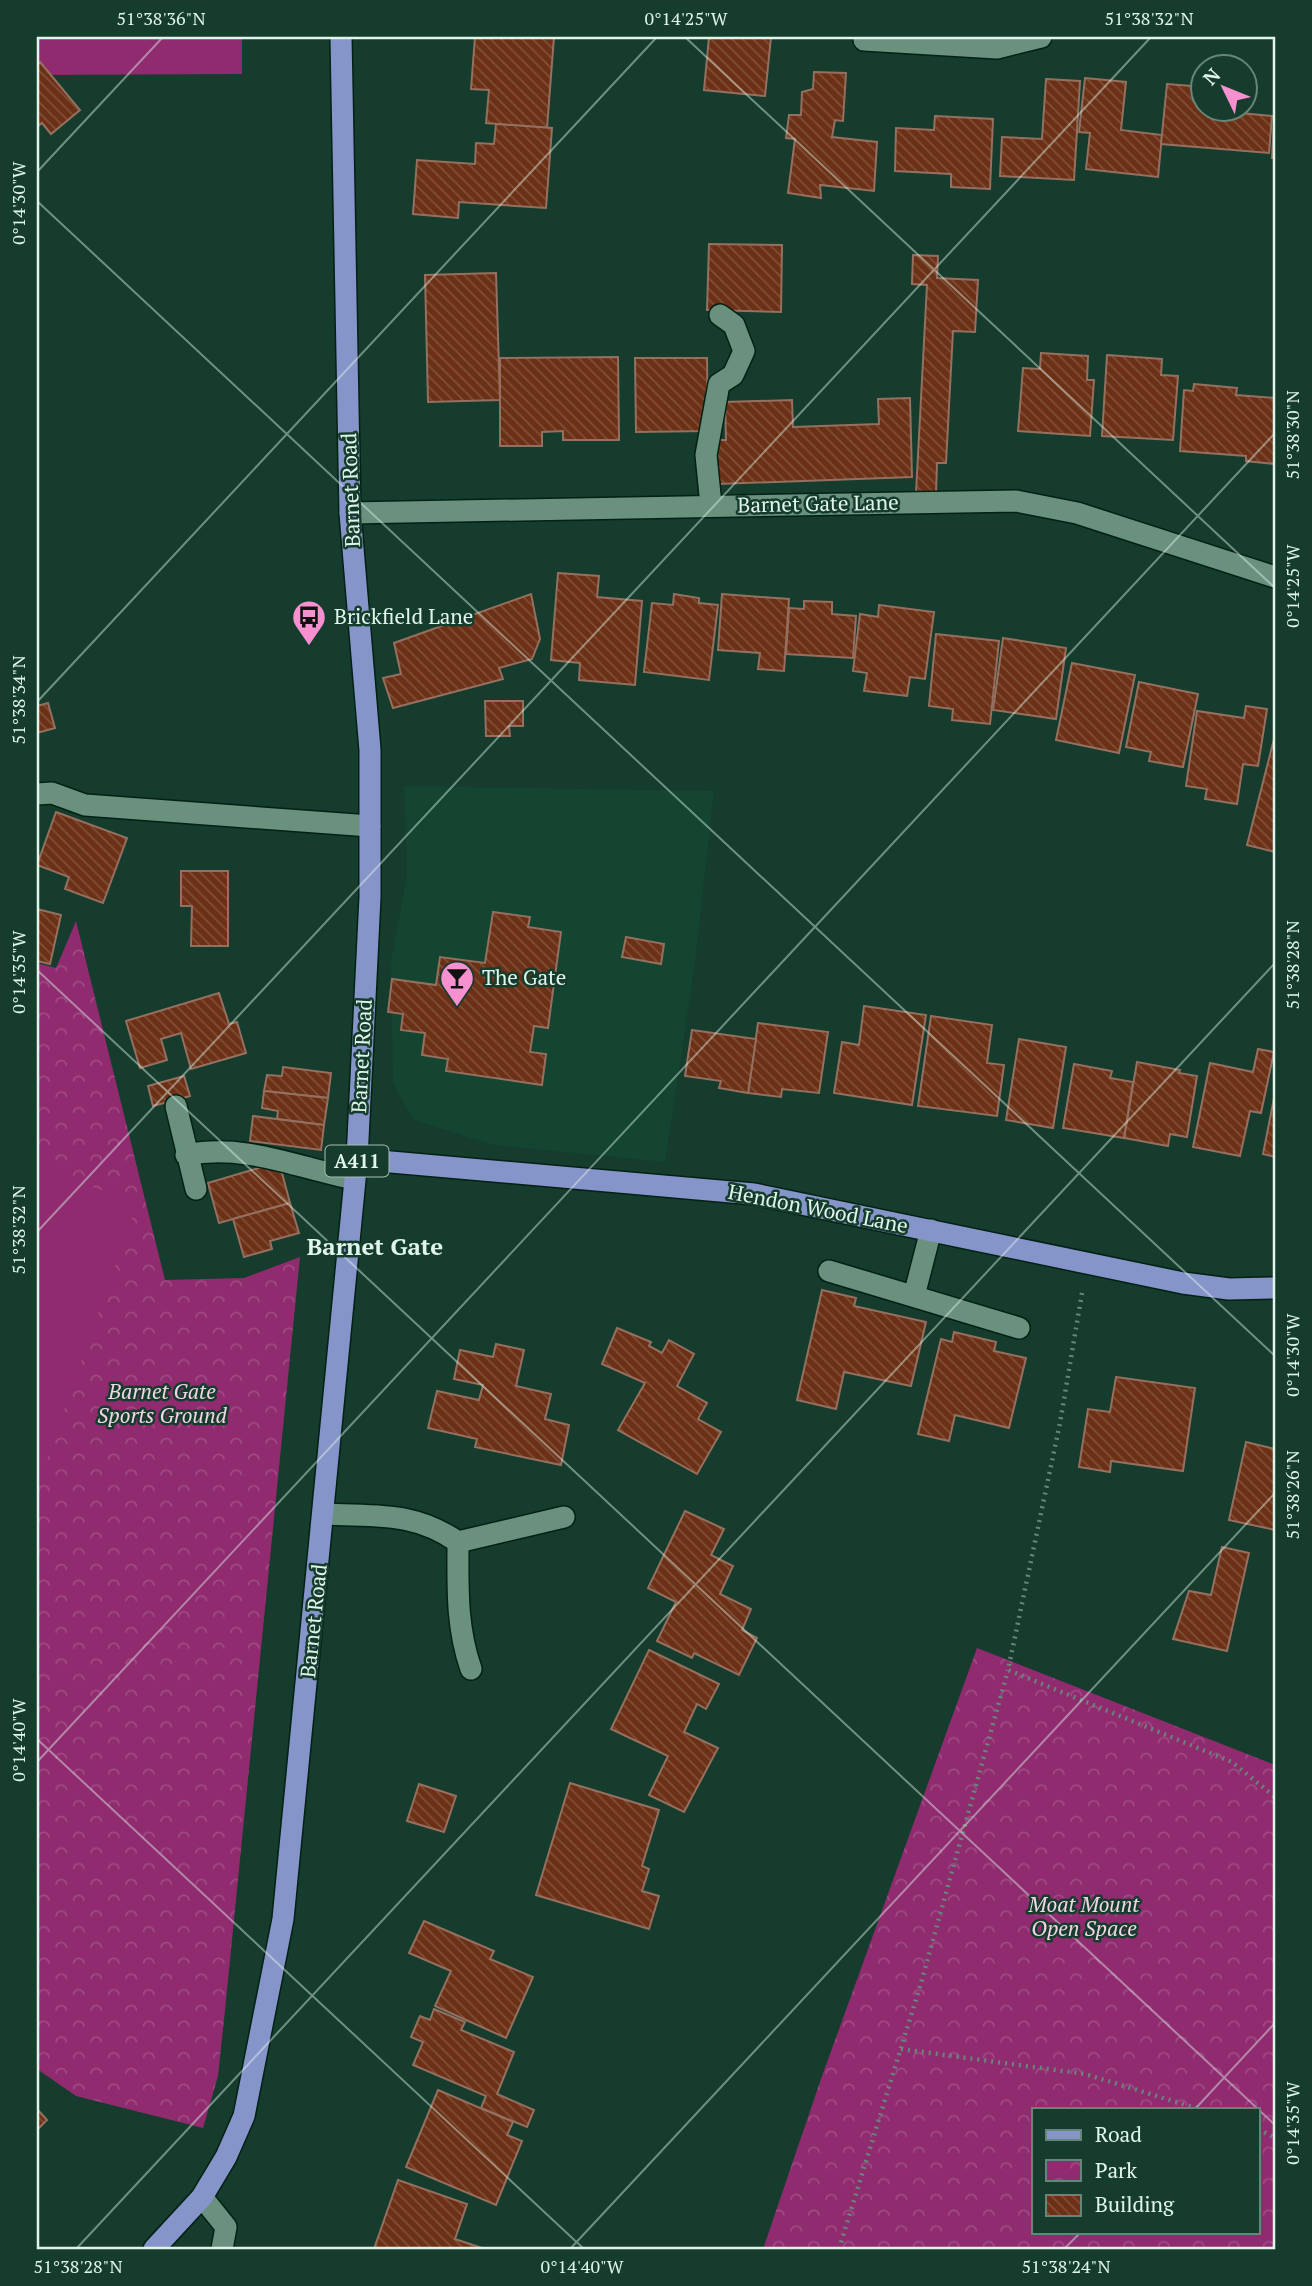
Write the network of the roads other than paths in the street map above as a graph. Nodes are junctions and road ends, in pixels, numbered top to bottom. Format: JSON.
{"nodes":[{"id":1,"x":341,"y":37,"type":"edge"},
{"id":2,"x":1041,"y":37,"type":"edge"},
{"id":3,"x":928,"y":39,"type":"edge"},
{"id":4,"x":864,"y":40,"type":"dead end"},
{"id":5,"x":720,"y":315,"type":"dead end"},
{"id":6,"x":711,"y":505,"type":"junction"},
{"id":7,"x":350,"y":513,"type":"junction"},
{"id":8,"x":1275,"y":576,"type":"edge"},
{"id":9,"x":37,"y":794,"type":"edge"},
{"id":10,"x":370,"y":826,"type":"junction"},
{"id":11,"x":176,"y":1105,"type":"dead end"},
{"id":12,"x":186,"y":1155,"type":"junction"},
{"id":13,"x":356,"y":1169,"type":"junction"},
{"id":14,"x":196,"y":1189,"type":"dead end"},
{"id":15,"x":931,"y":1230,"type":"junction"},
{"id":16,"x":829,"y":1270,"type":"dead end"},
{"id":17,"x":1275,"y":1288,"type":"edge"},
{"id":18,"x":914,"y":1296,"type":"junction"},
{"id":19,"x":1019,"y":1328,"type":"dead end"},
{"id":20,"x":325,"y":1514,"type":"junction"},
{"id":21,"x":564,"y":1517,"type":"dead end"},
{"id":22,"x":458,"y":1542,"type":"junction"},
{"id":23,"x":471,"y":1668,"type":"dead end"},
{"id":24,"x":202,"y":2197,"type":"junction"},
{"id":25,"x":154,"y":2249,"type":"edge"},
{"id":26,"x":222,"y":2249,"type":"edge"}],
"edges":[{"from":1,"to":7,"type":"main road","name":"Barnet Road","number":"A411"},
{"from":2,"to":3,"type":"street"},
{"from":3,"to":4,"type":"street"},
{"from":5,"to":6,"type":"street"},
{"from":6,"to":7,"type":"street","name":"Barnet Gate Lane"},
{"from":6,"to":8,"type":"street","name":"Barnet Gate Lane"},
{"from":7,"to":10,"type":"main road","name":"Barnet Road","number":"A411"},
{"from":9,"to":10,"type":"street"},
{"from":10,"to":13,"type":"main road","name":"Barnet Road","number":"A411"},
{"from":11,"to":12,"type":"street"},
{"from":12,"to":13,"type":"street"},
{"from":12,"to":14,"type":"street"},
{"from":13,"to":15,"type":"main road","name":"Hendon Wood Lane"},
{"from":13,"to":20,"type":"main road","name":"Barnet Road","number":"A411"},
{"from":15,"to":17,"type":"main road","name":"Hendon Wood Lane"},
{"from":15,"to":18,"type":"street"},
{"from":16,"to":18,"type":"street"},
{"from":18,"to":19,"type":"street"},
{"from":20,"to":22,"type":"street"},
{"from":20,"to":24,"type":"main road","name":"Barnet Road","number":"A411"},
{"from":21,"to":22,"type":"street"},
{"from":22,"to":23,"type":"street"},
{"from":24,"to":25,"type":"main road","name":"Barnet Road","number":"A411"},
{"from":24,"to":26,"type":"street"}]}
